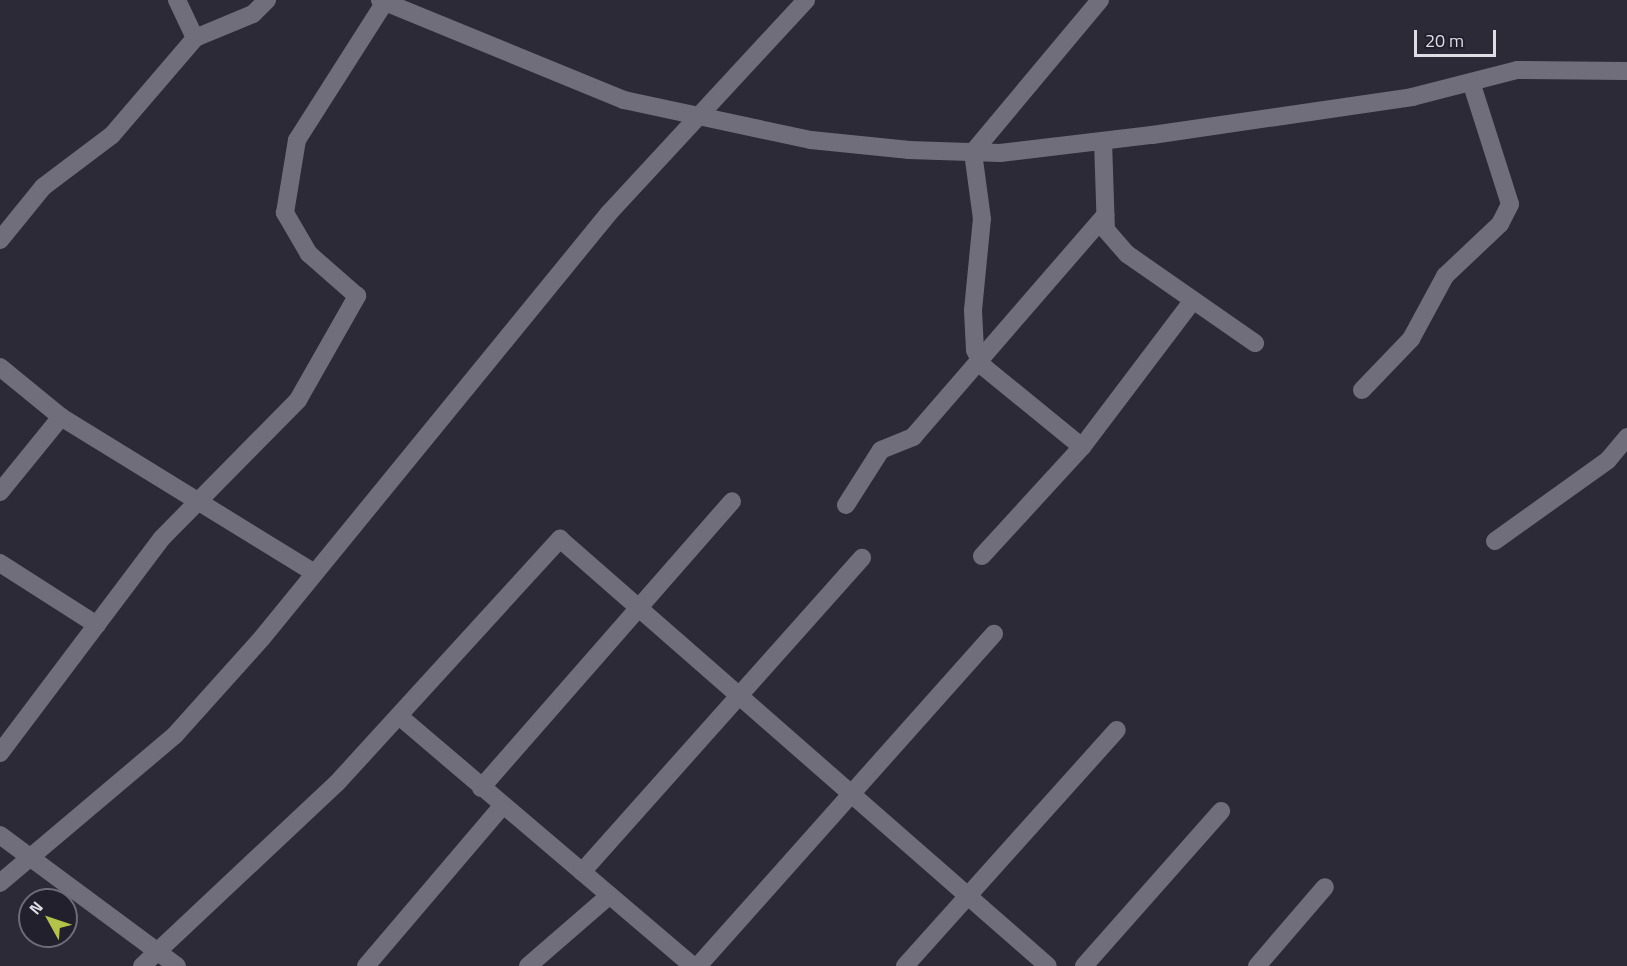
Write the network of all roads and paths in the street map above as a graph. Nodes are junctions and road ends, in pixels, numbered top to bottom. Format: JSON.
{"nodes":[{"id":1,"x":177,"y":0,"type":"edge"},
{"id":2,"x":267,"y":0,"type":"edge"},
{"id":3,"x":806,"y":0,"type":"edge"},
{"id":4,"x":1100,"y":0,"type":"edge"},
{"id":5,"x":383,"y":1,"type":"edge"},
{"id":6,"x":195,"y":38,"type":"junction"},
{"id":7,"x":1627,"y":71,"type":"edge"},
{"id":8,"x":1471,"y":82,"type":"junction"},
{"id":9,"x":699,"y":114,"type":"junction"},
{"id":10,"x":1103,"y":141,"type":"junction"},
{"id":11,"x":973,"y":152,"type":"junction"},
{"id":12,"x":1105,"y":215,"type":"junction"},
{"id":13,"x":0,"y":240,"type":"edge"},
{"id":14,"x":1193,"y":300,"type":"junction"},
{"id":15,"x":1255,"y":343,"type":"dead end"},
{"id":16,"x":981,"y":362,"type":"junction"},
{"id":17,"x":0,"y":367,"type":"edge"},
{"id":18,"x":1362,"y":390,"type":"dead end"},
{"id":19,"x":61,"y":417,"type":"junction"},
{"id":20,"x":1627,"y":437,"type":"edge"},
{"id":21,"x":1082,"y":447,"type":"junction"},
{"id":22,"x":0,"y":492,"type":"edge"},
{"id":23,"x":199,"y":500,"type":"junction"},
{"id":24,"x":732,"y":501,"type":"dead end"},
{"id":25,"x":846,"y":505,"type":"dead end"},
{"id":26,"x":1495,"y":541,"type":"dead end"},
{"id":27,"x":982,"y":556,"type":"dead end"},
{"id":28,"x":862,"y":558,"type":"dead end"},
{"id":29,"x":0,"y":563,"type":"edge"},
{"id":30,"x":315,"y":573,"type":"junction"},
{"id":31,"x":639,"y":608,"type":"junction"},
{"id":32,"x":97,"y":625,"type":"junction"},
{"id":33,"x":994,"y":634,"type":"dead end"},
{"id":34,"x":739,"y":696,"type":"junction"},
{"id":35,"x":399,"y":716,"type":"junction"},
{"id":36,"x":1117,"y":730,"type":"dead end"},
{"id":37,"x":0,"y":753,"type":"edge"},
{"id":38,"x":482,"y":788,"type":"junction"},
{"id":39,"x":850,"y":792,"type":"junction"},
{"id":40,"x":502,"y":806,"type":"junction"},
{"id":41,"x":1221,"y":811,"type":"dead end"},
{"id":42,"x":0,"y":835,"type":"edge"},
{"id":43,"x":31,"y":858,"type":"junction"},
{"id":44,"x":582,"y":872,"type":"junction"},
{"id":45,"x":0,"y":883,"type":"edge"},
{"id":46,"x":1325,"y":887,"type":"dead end"},
{"id":47,"x":610,"y":895,"type":"junction"},
{"id":48,"x":968,"y":896,"type":"junction"},
{"id":49,"x":158,"y":952,"type":"junction"},
{"id":50,"x":142,"y":966,"type":"edge"},
{"id":51,"x":177,"y":966,"type":"edge"},
{"id":52,"x":366,"y":966,"type":"edge"},
{"id":53,"x":528,"y":966,"type":"edge"},
{"id":54,"x":693,"y":966,"type":"edge"},
{"id":55,"x":698,"y":966,"type":"edge"},
{"id":56,"x":905,"y":966,"type":"edge"},
{"id":57,"x":1048,"y":966,"type":"edge"},
{"id":58,"x":1084,"y":966,"type":"edge"},
{"id":59,"x":1257,"y":966,"type":"edge"}],
"edges":[{"from":1,"to":6,"type":"street"},
{"from":2,"to":6,"type":"street"},
{"from":3,"to":9,"type":"street"},
{"from":4,"to":11,"type":"street"},
{"from":5,"to":9,"type":"street"},
{"from":5,"to":23,"type":"street"},
{"from":6,"to":13,"type":"street"},
{"from":7,"to":8,"type":"street"},
{"from":8,"to":10,"type":"street"},
{"from":8,"to":18,"type":"street"},
{"from":9,"to":11,"type":"street"},
{"from":9,"to":30,"type":"street"},
{"from":10,"to":11,"type":"street"},
{"from":10,"to":12,"type":"street"},
{"from":11,"to":16,"type":"street"},
{"from":12,"to":14,"type":"street"},
{"from":12,"to":16,"type":"street"},
{"from":14,"to":15,"type":"street"},
{"from":14,"to":21,"type":"street"},
{"from":16,"to":21,"type":"street"},
{"from":16,"to":25,"type":"street"},
{"from":17,"to":19,"type":"street"},
{"from":19,"to":22,"type":"street"},
{"from":19,"to":23,"type":"street"},
{"from":20,"to":26,"type":"street"},
{"from":21,"to":27,"type":"street"},
{"from":23,"to":30,"type":"street"},
{"from":23,"to":32,"type":"street"},
{"from":24,"to":31,"type":"street"},
{"from":28,"to":34,"type":"street"},
{"from":29,"to":32,"type":"street"},
{"from":30,"to":43,"type":"street"},
{"from":31,"to":34,"type":"street"},
{"from":31,"to":35,"type":"street"},
{"from":31,"to":38,"type":"street"},
{"from":32,"to":37,"type":"street"},
{"from":33,"to":39,"type":"street"},
{"from":34,"to":39,"type":"street"},
{"from":34,"to":44,"type":"street"},
{"from":35,"to":38,"type":"street"},
{"from":35,"to":49,"type":"street"},
{"from":36,"to":48,"type":"street"},
{"from":38,"to":40,"type":"street"},
{"from":39,"to":48,"type":"street"},
{"from":39,"to":55,"type":"street"},
{"from":40,"to":44,"type":"street"},
{"from":40,"to":52,"type":"street"},
{"from":41,"to":58,"type":"street"},
{"from":42,"to":43,"type":"street"},
{"from":43,"to":45,"type":"street"},
{"from":43,"to":49,"type":"street"},
{"from":44,"to":47,"type":"street"},
{"from":46,"to":59,"type":"street"},
{"from":47,"to":53,"type":"street"},
{"from":47,"to":54,"type":"street"},
{"from":48,"to":56,"type":"street"},
{"from":48,"to":57,"type":"street"},
{"from":49,"to":50,"type":"street"},
{"from":49,"to":51,"type":"street"}]}
